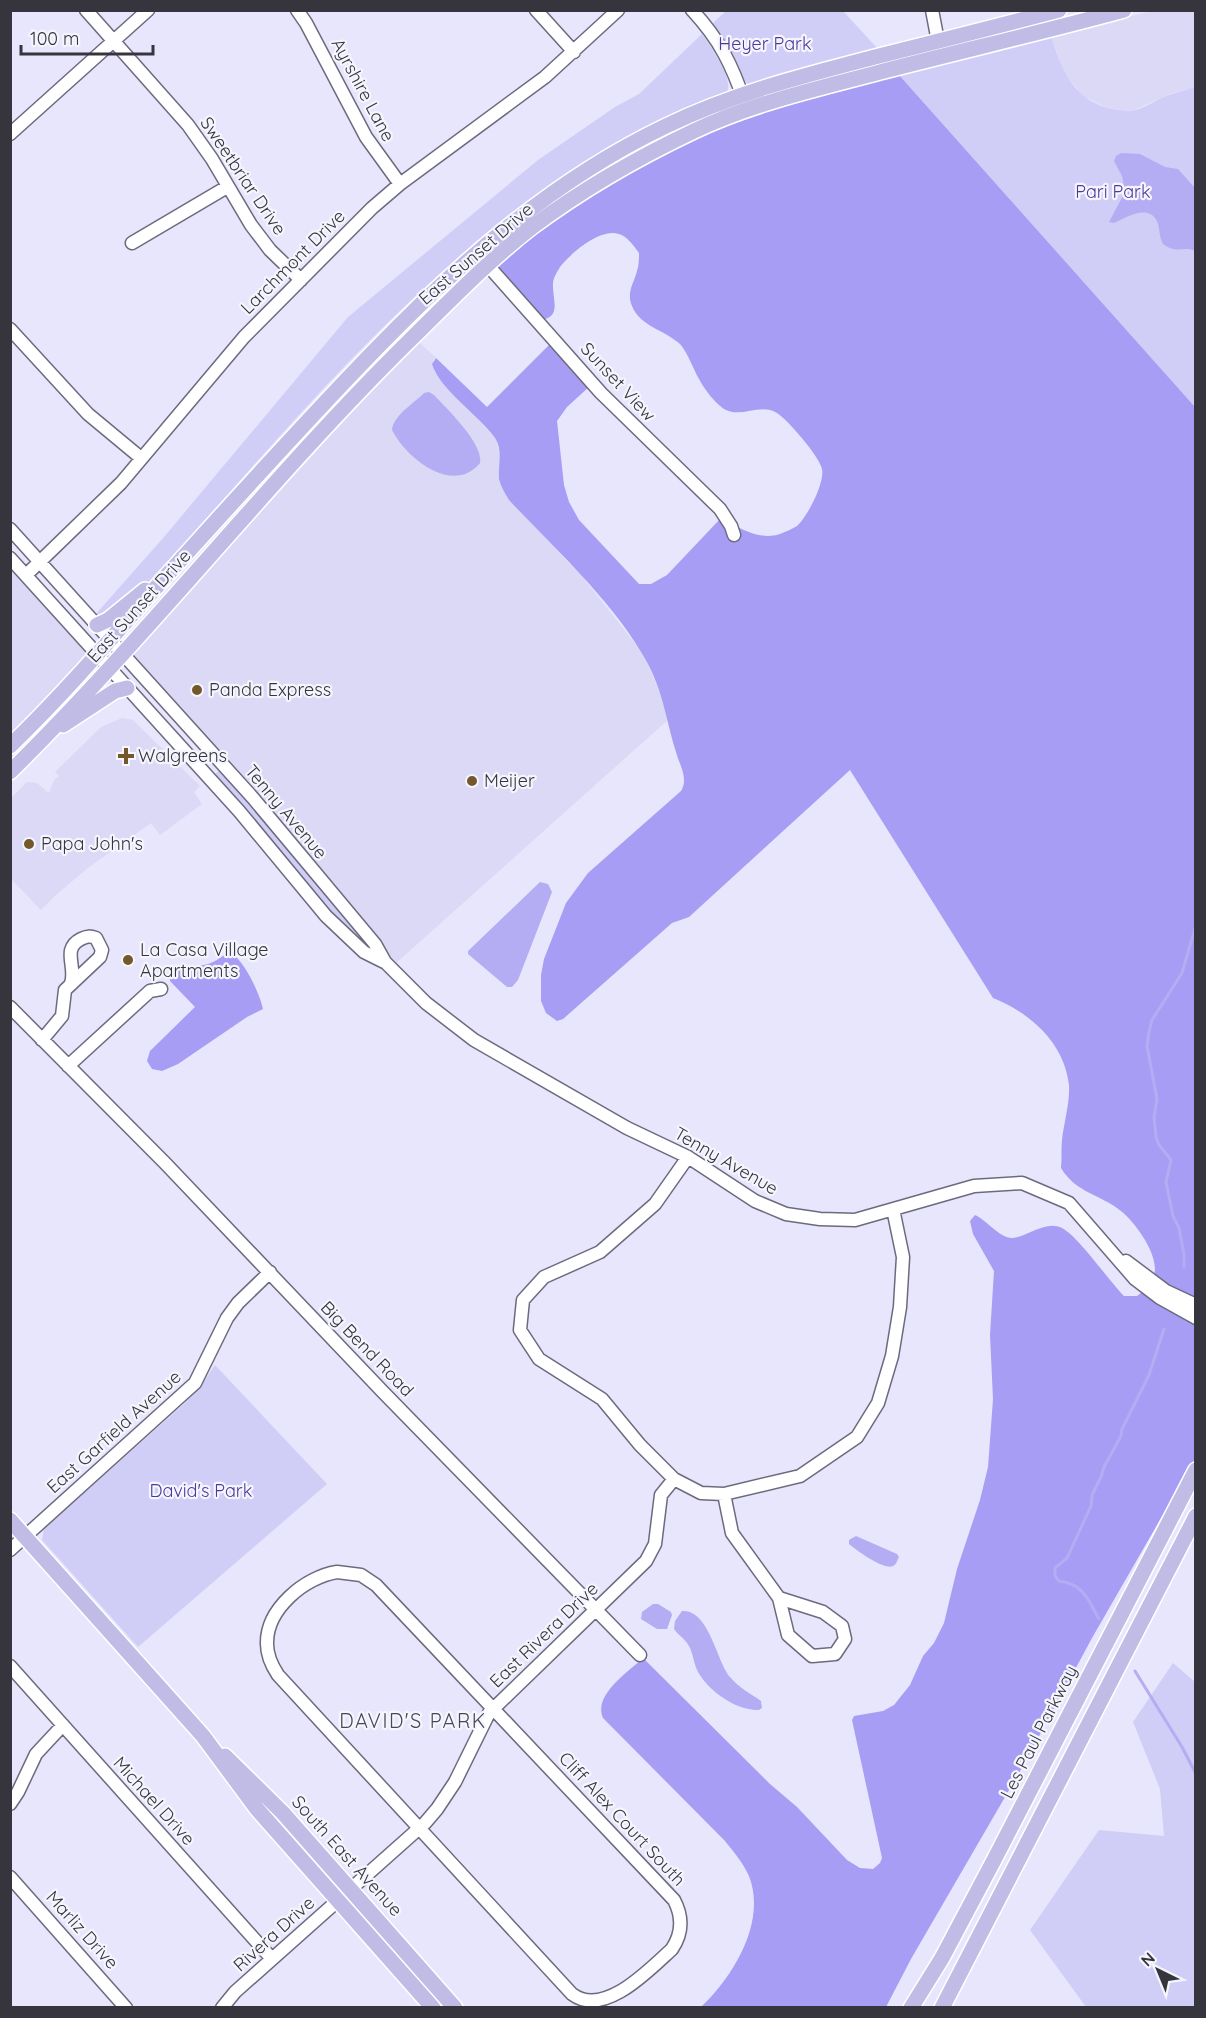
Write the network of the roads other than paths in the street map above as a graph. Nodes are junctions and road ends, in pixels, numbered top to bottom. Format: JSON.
{"nodes":[{"id":1,"x":86,"y":10,"type":"edge"},
{"id":2,"x":148,"y":10,"type":"edge"},
{"id":3,"x":297,"y":10,"type":"edge"},
{"id":4,"x":536,"y":10,"type":"edge"},
{"id":5,"x":618,"y":10,"type":"edge"},
{"id":6,"x":692,"y":10,"type":"edge"},
{"id":7,"x":932,"y":10,"type":"edge"},
{"id":8,"x":1059,"y":10,"type":"edge"},
{"id":9,"x":1124,"y":10,"type":"edge"},
{"id":10,"x":114,"y":42,"type":"junction"},
{"id":11,"x":939,"y":49,"type":"junction"},
{"id":12,"x":574,"y":52,"type":"junction"},
{"id":13,"x":745,"y":102,"type":"junction"},
{"id":14,"x":10,"y":134,"type":"edge"},
{"id":15,"x":400,"y":184,"type":"junction"},
{"id":16,"x":227,"y":187,"type":"junction"},
{"id":17,"x":132,"y":243,"type":"dead end"},
{"id":18,"x":476,"y":252,"type":"junction"},
{"id":19,"x":488,"y":265,"type":"junction"},
{"id":20,"x":300,"y":280,"type":"junction"},
{"id":21,"x":10,"y":329,"type":"edge"},
{"id":22,"x":318,"y":408,"type":"junction"},
{"id":23,"x":332,"y":419,"type":"junction"},
{"id":24,"x":141,"y":458,"type":"junction"},
{"id":25,"x":10,"y":528,"type":"edge"},
{"id":26,"x":734,"y":535,"type":"dead end"},
{"id":27,"x":10,"y":558,"type":"edge"},
{"id":28,"x":40,"y":561,"type":"junction"},
{"id":29,"x":26,"y":575,"type":"junction"},
{"id":30,"x":167,"y":575,"type":"junction"},
{"id":31,"x":75,"y":601,"type":"junction"},
{"id":32,"x":61,"y":614,"type":"junction"},
{"id":33,"x":97,"y":625,"type":"junction"},
{"id":34,"x":110,"y":640,"type":"junction"},
{"id":35,"x":122,"y":654,"type":"junction"},
{"id":36,"x":98,"y":655,"type":"junction"},
{"id":37,"x":110,"y":668,"type":"junction"},
{"id":38,"x":128,"y":688,"type":"junction"},
{"id":39,"x":48,"y":734,"type":"junction"},
{"id":40,"x":10,"y":746,"type":"edge"},
{"id":41,"x":224,"y":766,"type":"junction"},
{"id":42,"x":10,"y":772,"type":"edge"},
{"id":43,"x":210,"y":779,"type":"junction"},
{"id":44,"x":302,"y":859,"type":"junction"},
{"id":45,"x":288,"y":871,"type":"junction"},
{"id":46,"x":385,"y":962,"type":"junction"},
{"id":47,"x":71,"y":983,"type":"dead end"},
{"id":48,"x":161,"y":989,"type":"dead end"},
{"id":49,"x":10,"y":1007,"type":"edge"},
{"id":50,"x":42,"y":1040,"type":"junction"},
{"id":51,"x":68,"y":1066,"type":"junction"},
{"id":52,"x":688,"y":1157,"type":"junction"},
{"id":53,"x":893,"y":1209,"type":"junction"},
{"id":54,"x":1111,"y":1250,"type":"junction"},
{"id":55,"x":270,"y":1272,"type":"junction"},
{"id":56,"x":1196,"y":1305,"type":"edge"},
{"id":57,"x":1196,"y":1318,"type":"edge"},
{"id":58,"x":1196,"y":1470,"type":"edge"},
{"id":59,"x":674,"y":1479,"type":"junction"},
{"id":60,"x":724,"y":1494,"type":"junction"},
{"id":61,"x":1194,"y":1518,"type":"edge"},
{"id":62,"x":10,"y":1520,"type":"edge"},
{"id":63,"x":25,"y":1536,"type":"junction"},
{"id":64,"x":10,"y":1550,"type":"edge"},
{"id":65,"x":779,"y":1598,"type":"junction"},
{"id":66,"x":596,"y":1610,"type":"junction"},
{"id":67,"x":640,"y":1656,"type":"dead end"},
{"id":68,"x":10,"y":1666,"type":"edge"},
{"id":69,"x":493,"y":1708,"type":"junction"},
{"id":70,"x":63,"y":1725,"type":"junction"},
{"id":71,"x":203,"y":1736,"type":"junction"},
{"id":72,"x":10,"y":1804,"type":"edge"},
{"id":73,"x":419,"y":1829,"type":"junction"},
{"id":74,"x":10,"y":1877,"type":"edge"},
{"id":75,"x":351,"y":1889,"type":"junction"},
{"id":76,"x":338,"y":1901,"type":"junction"},
{"id":77,"x":272,"y":1959,"type":"junction"},
{"id":78,"x":126,"y":2007,"type":"edge"},
{"id":79,"x":222,"y":2007,"type":"edge"},
{"id":80,"x":433,"y":2007,"type":"edge"},
{"id":81,"x":455,"y":2007,"type":"edge"},
{"id":82,"x":911,"y":2007,"type":"edge"},
{"id":83,"x":942,"y":2007,"type":"edge"}],
"edges":[{"from":1,"to":10,"type":"street","name":"Sweetbriar Drive"},
{"from":2,"to":10,"type":"street"},
{"from":3,"to":15,"type":"street","name":"Ayrshire Lane"},
{"from":4,"to":12,"type":"street"},
{"from":5,"to":12,"type":"street","name":"Larchmont Drive"},
{"from":6,"to":13,"type":"street"},
{"from":7,"to":11,"type":"street"},
{"from":8,"to":11,"type":"main road","name":"East Sunset Drive"},
{"from":9,"to":11,"type":"main road","name":"East Sunset Drive"},
{"from":10,"to":14,"type":"street"},
{"from":10,"to":16,"type":"street","name":"Sweetbriar Drive"},
{"from":11,"to":13,"type":"main road","name":"East Sunset Drive"},
{"from":12,"to":15,"type":"street","name":"Larchmont Drive"},
{"from":13,"to":18,"type":"main road","name":"East Sunset Drive"},
{"from":13,"to":19,"type":"main road","name":"East Sunset Drive"},
{"from":15,"to":20,"type":"street","name":"Larchmont Drive"},
{"from":16,"to":17,"type":"street"},
{"from":16,"to":20,"type":"street","name":"Sweetbriar Drive"},
{"from":18,"to":19,"type":"street","name":"Sunset View"},
{"from":18,"to":22,"type":"main road","name":"East Sunset Drive"},
{"from":19,"to":23,"type":"main road","name":"East Sunset Drive"},
{"from":19,"to":26,"type":"street","name":"Sunset View"},
{"from":20,"to":24,"type":"street","name":"Larchmont Drive"},
{"from":21,"to":24,"type":"street"},
{"from":22,"to":23,"type":"street"},
{"from":22,"to":30,"type":"main road","name":"East Sunset Drive"},
{"from":23,"to":35,"type":"main road","name":"East Sunset Drive"},
{"from":24,"to":28,"type":"street","name":"Larchmont Drive"},
{"from":25,"to":28,"type":"street","name":"Tenny Avenue"},
{"from":27,"to":29,"type":"street","name":"Tenny Avenue"},
{"from":28,"to":29,"type":"street","name":"Larchmont Drive"},
{"from":28,"to":31,"type":"street","name":"Tenny Avenue"},
{"from":29,"to":32,"type":"street","name":"Tenny Avenue"},
{"from":30,"to":33,"type":"main road"},
{"from":30,"to":34,"type":"main road","name":"East Sunset Drive"},
{"from":31,"to":32,"type":"street"},
{"from":31,"to":33,"type":"street","name":"Tenny Avenue"},
{"from":32,"to":36,"type":"street","name":"Tenny Avenue"},
{"from":33,"to":34,"type":"street","name":"Tenny Avenue"},
{"from":34,"to":35,"type":"street","name":"Tenny Avenue"},
{"from":34,"to":36,"type":"main road","name":"East Sunset Drive"},
{"from":35,"to":37,"type":"main road","name":"East Sunset Drive"},
{"from":35,"to":41,"type":"street","name":"Tenny Avenue"},
{"from":36,"to":37,"type":"street","name":"Tenny Avenue"},
{"from":36,"to":40,"type":"main road","name":"East Sunset Drive"},
{"from":37,"to":38,"type":"street","name":"Tenny Avenue"},
{"from":37,"to":39,"type":"main road","name":"East Sunset Drive"},
{"from":38,"to":39,"type":"main road"},
{"from":38,"to":43,"type":"street","name":"Tenny Avenue"},
{"from":39,"to":42,"type":"main road","name":"East Sunset Drive"},
{"from":41,"to":43,"type":"street"},
{"from":41,"to":44,"type":"street","name":"Tenny Avenue"},
{"from":43,"to":45,"type":"street","name":"Tenny Avenue"},
{"from":44,"to":45,"type":"street"},
{"from":44,"to":46,"type":"street","name":"Tenny Avenue"},
{"from":45,"to":46,"type":"street","name":"Tenny Avenue"},
{"from":46,"to":52,"type":"street","name":"Tenny Avenue"},
{"from":47,"to":50,"type":"street"},
{"from":48,"to":51,"type":"street"},
{"from":49,"to":50,"type":"street","name":"Big Bend Road"},
{"from":50,"to":51,"type":"street","name":"Big Bend Road"},
{"from":51,"to":55,"type":"street","name":"Big Bend Road"},
{"from":52,"to":53,"type":"street","name":"Tenny Avenue"},
{"from":52,"to":59,"type":"street"},
{"from":53,"to":54,"type":"street","name":"Tenny Avenue"},
{"from":53,"to":60,"type":"street"},
{"from":54,"to":56,"type":"street","name":"Tenny Avenue"},
{"from":54,"to":57,"type":"street","name":"Tenny Avenue"},
{"from":55,"to":63,"type":"street","name":"East Garfield Avenue"},
{"from":55,"to":66,"type":"street","name":"Big Bend Road"},
{"from":58,"to":82,"type":"main road","name":"Les Paul Parkway"},
{"from":59,"to":60,"type":"street"},
{"from":59,"to":66,"type":"street","name":"East Rivera Drive"},
{"from":60,"to":65,"type":"street"},
{"from":61,"to":83,"type":"main road"},
{"from":62,"to":63,"type":"main road","name":"South East Avenue"},
{"from":63,"to":64,"type":"street","name":"East Garfield Avenue"},
{"from":63,"to":71,"type":"main road","name":"South East Avenue"},
{"from":65,"to":65,"type":"street"},
{"from":66,"to":67,"type":"street","name":"Big Bend Road"},
{"from":66,"to":69,"type":"street","name":"East Rivera Drive"},
{"from":68,"to":70,"type":"street","name":"Michael Drive"},
{"from":69,"to":73,"type":"street","name":"East Rivera Drive"},
{"from":69,"to":73,"type":"street"},
{"from":69,"to":73,"type":"street","name":"Cliff Alex Court South"},
{"from":70,"to":72,"type":"street"},
{"from":70,"to":77,"type":"street","name":"Michael Drive"},
{"from":71,"to":75,"type":"main road","name":"South East Avenue"},
{"from":71,"to":76,"type":"main road","name":"South East Avenue"},
{"from":73,"to":75,"type":"street","name":"East Rivera Drive"},
{"from":74,"to":78,"type":"street","name":"Marliz Drive"},
{"from":75,"to":76,"type":"street","name":"Rivera Drive"},
{"from":75,"to":81,"type":"main road","name":"South East Avenue"},
{"from":76,"to":77,"type":"street","name":"Rivera Drive"},
{"from":76,"to":80,"type":"main road","name":"South East Avenue"},
{"from":77,"to":79,"type":"street","name":"Rivera Drive"}]}
